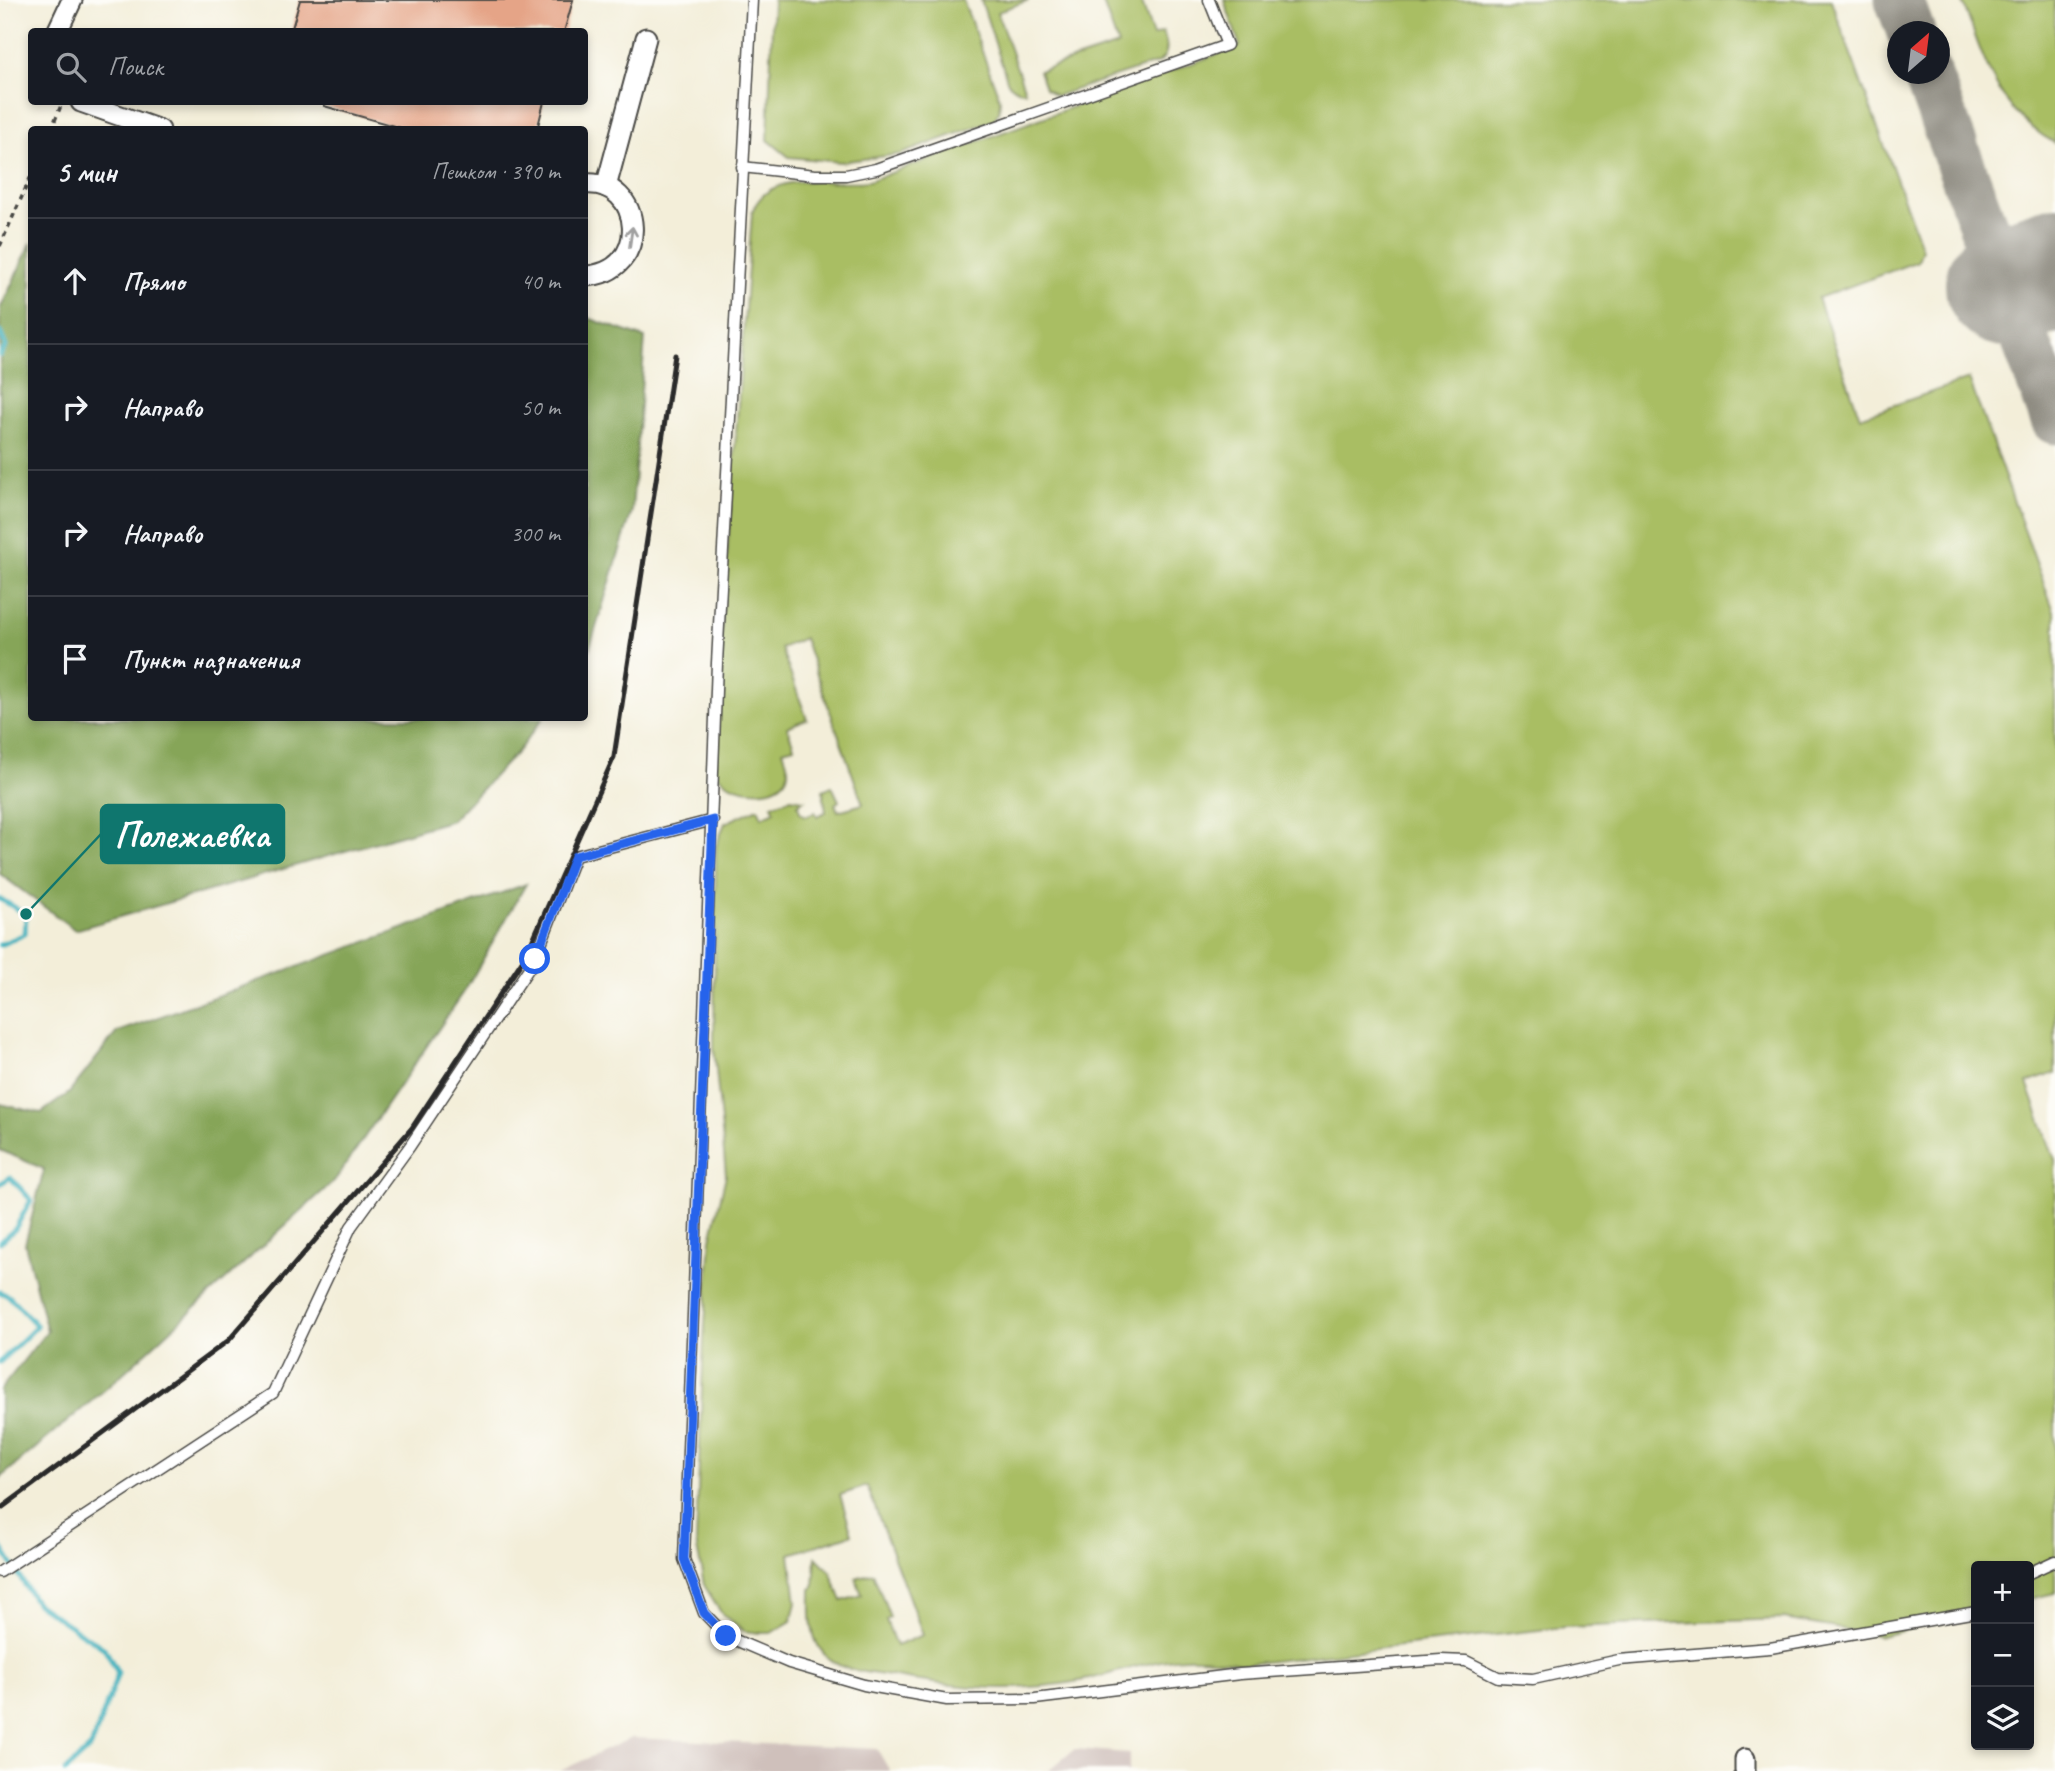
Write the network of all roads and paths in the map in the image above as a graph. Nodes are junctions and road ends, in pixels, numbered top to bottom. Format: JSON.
{"nodes":[{"id":1,"x":72,"y":0,"type":"edge"},
{"id":2,"x":752,"y":0,"type":"edge"},
{"id":3,"x":1209,"y":0,"type":"edge"},
{"id":4,"x":59,"y":28,"type":"edge"},
{"id":5,"x":646,"y":38,"type":"dead end"},
{"id":6,"x":62,"y":105,"type":"edge"},
{"id":7,"x":89,"y":105,"type":"edge"},
{"id":8,"x":53,"y":126,"type":"edge"},
{"id":9,"x":149,"y":126,"type":"edge"},
{"id":10,"x":741,"y":167,"type":"junction"},
{"id":11,"x":28,"y":183,"type":"edge"},
{"id":12,"x":588,"y":185,"type":"edge"},
{"id":13,"x":606,"y":187,"type":"junction"},
{"id":14,"x":0,"y":246,"type":"edge"},
{"id":15,"x":588,"y":275,"type":"edge"},
{"id":16,"x":713,"y":820,"type":"junction"},
{"id":17,"x":2055,"y":1561,"type":"edge"},
{"id":18,"x":2034,"y":1571,"type":"edge"},
{"id":19,"x":0,"y":1572,"type":"edge"},
{"id":20,"x":1971,"y":1613,"type":"edge"}],
"edges":[{"from":1,"to":4,"type":"street"},
{"from":2,"to":10,"type":"lane"},
{"from":3,"to":10,"type":"lane"},
{"from":5,"to":13,"type":"street"},
{"from":6,"to":8,"type":"path"},
{"from":7,"to":9,"type":"street"},
{"from":10,"to":16,"type":"lane"},
{"from":11,"to":14,"type":"path"},
{"from":12,"to":13,"type":"street"},
{"from":15,"to":13,"type":"street","one_way":true},
{"from":16,"to":19,"type":"lane"},
{"from":16,"to":20,"type":"lane"},
{"from":17,"to":18,"type":"lane"}]}
